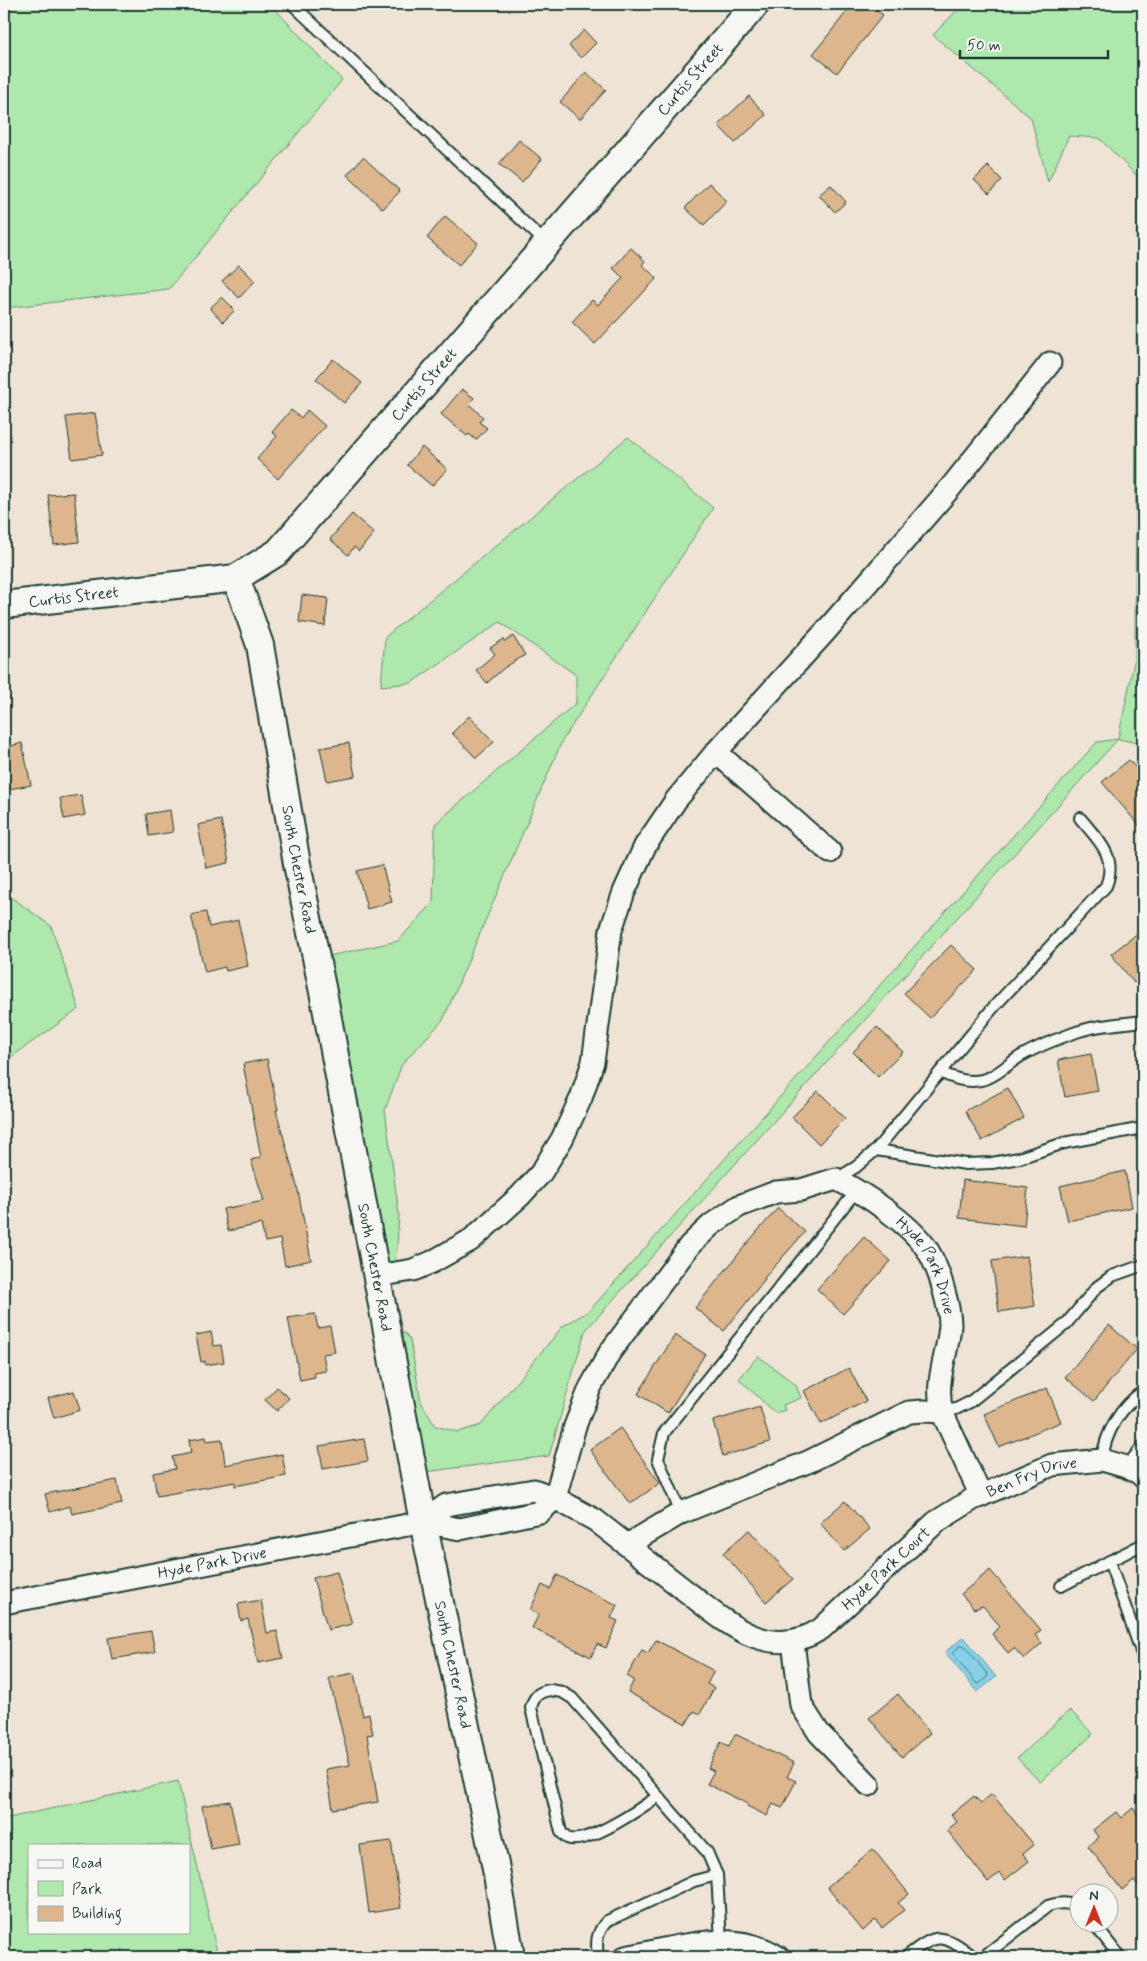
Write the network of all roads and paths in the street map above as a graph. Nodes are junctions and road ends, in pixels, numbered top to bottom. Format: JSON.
{"nodes":[{"id":1,"x":292,"y":4,"type":"edge"},
{"id":2,"x":756,"y":4,"type":"edge"},
{"id":3,"x":547,"y":244,"type":"junction"},
{"id":4,"x":1050,"y":363,"type":"dead end"},
{"id":5,"x":236,"y":578,"type":"junction"},
{"id":6,"x":4,"y":605,"type":"edge"},
{"id":7,"x":716,"y":752,"type":"junction"},
{"id":8,"x":1080,"y":818,"type":"dead end"},
{"id":9,"x":830,"y":852,"type":"dead end"},
{"id":10,"x":1143,"y":1021,"type":"edge"},
{"id":11,"x":940,"y":1072,"type":"junction"},
{"id":12,"x":1143,"y":1128,"type":"edge"},
{"id":13,"x":876,"y":1150,"type":"junction"},
{"id":14,"x":836,"y":1179,"type":"junction"},
{"id":15,"x":857,"y":1190,"type":"junction"},
{"id":16,"x":1143,"y":1265,"type":"edge"},
{"id":17,"x":377,"y":1276,"type":"junction"},
{"id":18,"x":1143,"y":1391,"type":"edge"},
{"id":19,"x":942,"y":1412,"type":"junction"},
{"id":20,"x":1143,"y":1446,"type":"edge"},
{"id":21,"x":1102,"y":1460,"type":"junction"},
{"id":22,"x":1135,"y":1472,"type":"edge"},
{"id":23,"x":980,"y":1496,"type":"junction"},
{"id":24,"x":555,"y":1498,"type":"junction"},
{"id":25,"x":681,"y":1513,"type":"junction"},
{"id":26,"x":423,"y":1522,"type":"junction"},
{"id":27,"x":1143,"y":1544,"type":"edge"},
{"id":28,"x":627,"y":1545,"type":"junction"},
{"id":29,"x":1109,"y":1561,"type":"junction"},
{"id":30,"x":1060,"y":1586,"type":"dead end"},
{"id":31,"x":4,"y":1604,"type":"edge"},
{"id":32,"x":793,"y":1642,"type":"junction"},
{"id":33,"x":1143,"y":1657,"type":"edge"},
{"id":34,"x":868,"y":1785,"type":"dead end"},
{"id":35,"x":658,"y":1796,"type":"junction"},
{"id":36,"x":717,"y":1874,"type":"junction"},
{"id":37,"x":1070,"y":1904,"type":"edge"},
{"id":38,"x":1102,"y":1934,"type":"edge"},
{"id":39,"x":722,"y":1949,"type":"edge"},
{"id":40,"x":511,"y":1957,"type":"edge"},
{"id":41,"x":598,"y":1957,"type":"edge"},
{"id":42,"x":625,"y":1957,"type":"edge"},
{"id":43,"x":778,"y":1957,"type":"edge"},
{"id":44,"x":906,"y":1957,"type":"edge"},
{"id":45,"x":974,"y":1957,"type":"edge"},
{"id":46,"x":983,"y":1957,"type":"edge"},
{"id":47,"x":1120,"y":1957,"type":"edge"}],
"edges":[{"from":1,"to":3,"type":"lane"},
{"from":2,"to":3,"type":"street","name":"Curtis Street"},
{"from":3,"to":5,"type":"street","name":"Curtis Street"},
{"from":4,"to":7,"type":"street"},
{"from":5,"to":6,"type":"street","name":"Curtis Street"},
{"from":5,"to":17,"type":"street","name":"South Chester Road"},
{"from":7,"to":9,"type":"street"},
{"from":7,"to":17,"type":"street"},
{"from":8,"to":11,"type":"lane"},
{"from":10,"to":11,"type":"lane"},
{"from":11,"to":13,"type":"lane"},
{"from":12,"to":13,"type":"lane"},
{"from":13,"to":14,"type":"lane"},
{"from":14,"to":15,"type":"street","name":"Hyde Park Drive"},
{"from":14,"to":24,"type":"street"},
{"from":15,"to":19,"type":"street","name":"Hyde Park Drive"},
{"from":15,"to":25,"type":"lane"},
{"from":16,"to":19,"type":"lane"},
{"from":17,"to":26,"type":"street","name":"South Chester Road"},
{"from":18,"to":21,"type":"lane"},
{"from":19,"to":23,"type":"street","name":"Ben Fry Drive"},
{"from":19,"to":25,"type":"street"},
{"from":20,"to":22,"type":"lane"},
{"from":21,"to":22,"type":"street","name":"Ben Fry Drive"},
{"from":21,"to":23,"type":"street","name":"Ben Fry Drive"},
{"from":23,"to":32,"type":"street","name":"Hyde Park Court"},
{"from":24,"to":26,"type":"street","name":"Hyde Park Drive"},
{"from":24,"to":28,"type":"street","name":"Hyde Park Drive"},
{"from":25,"to":28,"type":"street"},
{"from":26,"to":31,"type":"street","name":"Hyde Park Drive"},
{"from":26,"to":40,"type":"street","name":"South Chester Road"},
{"from":27,"to":29,"type":"lane"},
{"from":28,"to":32,"type":"street","name":"Hyde Park Court"},
{"from":29,"to":30,"type":"lane"},
{"from":29,"to":33,"type":"lane"},
{"from":32,"to":34,"type":"street"},
{"from":35,"to":35,"type":"lane"},
{"from":35,"to":36,"type":"lane"},
{"from":36,"to":39,"type":"lane"},
{"from":36,"to":41,"type":"lane"},
{"from":37,"to":46,"type":"lane"},
{"from":38,"to":47,"type":"lane"},
{"from":39,"to":42,"type":"street"},
{"from":39,"to":43,"type":"street"},
{"from":44,"to":45,"type":"lane"}]}
